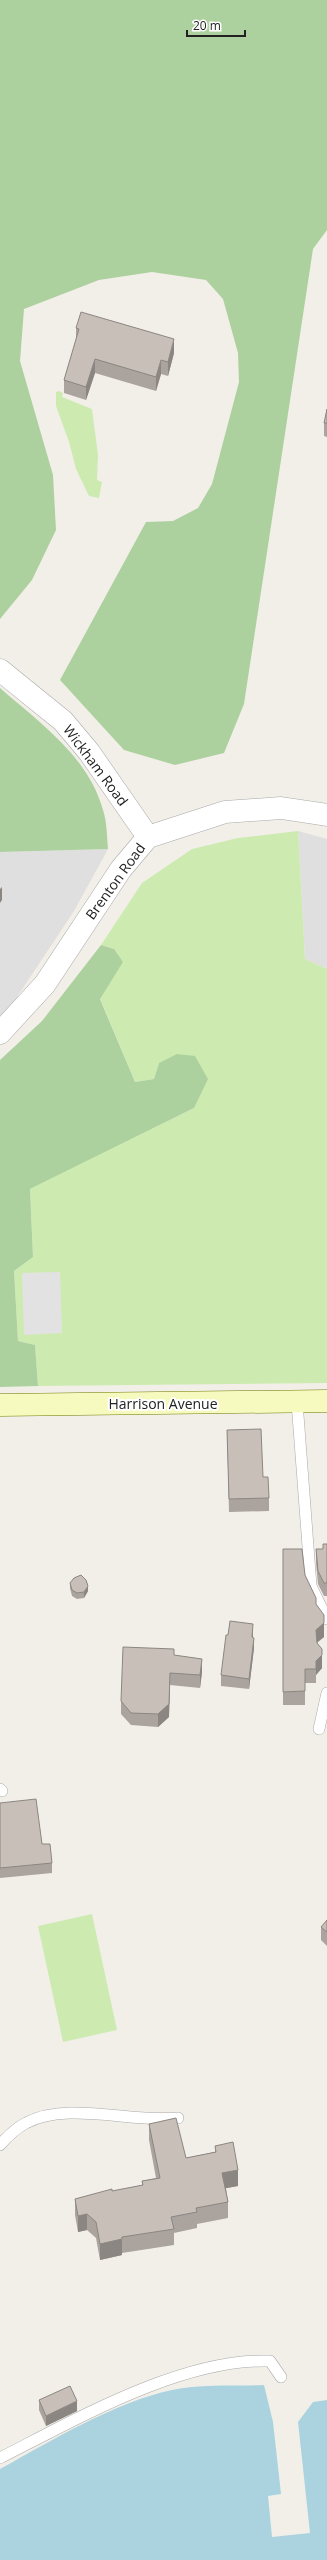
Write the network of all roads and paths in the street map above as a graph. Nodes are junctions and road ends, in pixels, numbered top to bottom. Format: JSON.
{"nodes":[{"id":1,"x":0,"y":670,"type":"edge"},
{"id":2,"x":327,"y":815,"type":"edge"},
{"id":3,"x":148,"y":837,"type":"junction"},
{"id":4,"x":0,"y":1033,"type":"edge"},
{"id":5,"x":327,"y":1401,"type":"edge"},
{"id":6,"x":297,"y":1402,"type":"junction"},
{"id":7,"x":0,"y":1404,"type":"edge"},
{"id":8,"x":327,"y":1619,"type":"edge"},
{"id":9,"x":327,"y":1694,"type":"edge"},
{"id":10,"x":319,"y":1729,"type":"dead end"},
{"id":11,"x":178,"y":2118,"type":"edge"},
{"id":12,"x":0,"y":2145,"type":"edge"},
{"id":13,"x":281,"y":2376,"type":"dead end"},
{"id":14,"x":0,"y":2458,"type":"edge"}],
"edges":[{"from":1,"to":3,"type":"street","name":"Wickham Road"},
{"from":2,"to":3,"type":"street","name":"Brenton Road"},
{"from":3,"to":4,"type":"street","name":"Brenton Road"},
{"from":5,"to":6,"type":"main road","name":"Harrison Avenue"},
{"from":6,"to":7,"type":"main road","name":"Harrison Avenue"},
{"from":6,"to":8,"type":"lane"},
{"from":9,"to":10,"type":"lane"},
{"from":11,"to":12,"type":"lane"},
{"from":13,"to":14,"type":"lane"}]}
